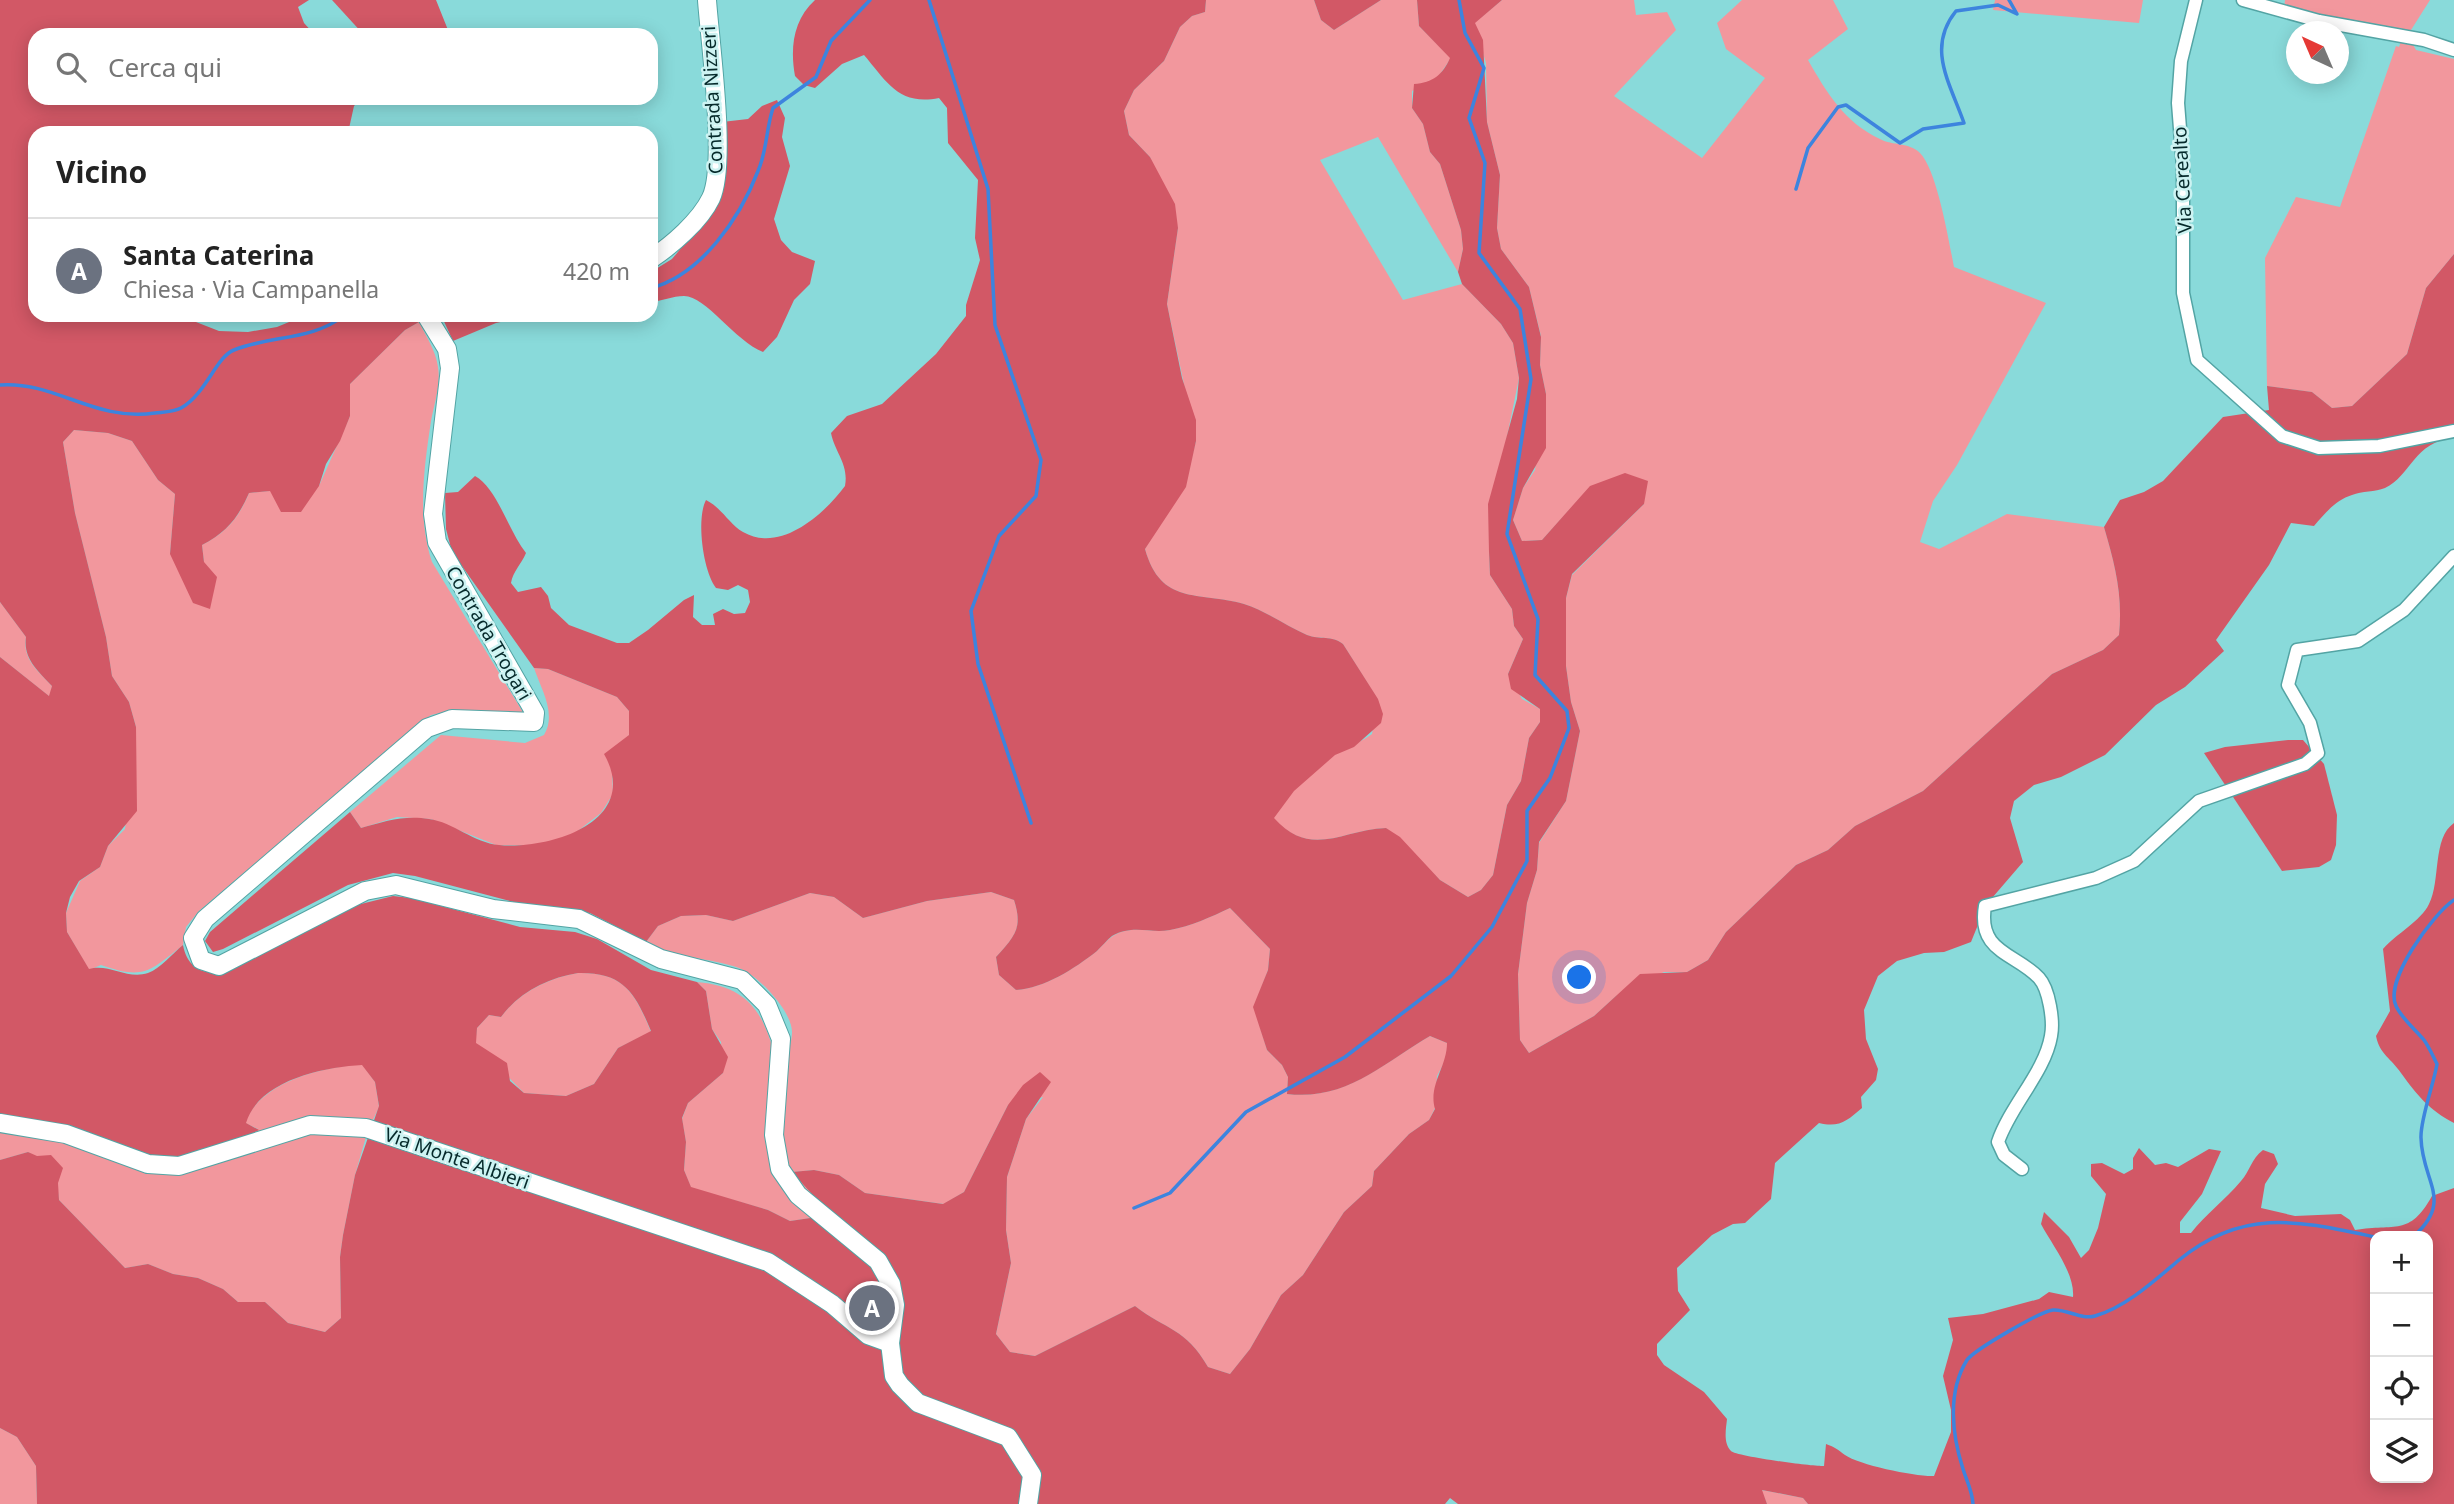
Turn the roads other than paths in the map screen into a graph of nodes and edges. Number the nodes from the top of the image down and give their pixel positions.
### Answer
1 (707, 0) edge
2 (2196, 0) edge
3 (2243, 0) edge
4 (2454, 50) edge
5 (658, 252) edge
6 (430, 322) edge
7 (2454, 431) edge
8 (2454, 556) edge
9 (0, 1123) edge
10 (2022, 1169) dead end
11 (890, 1343) junction
12 (1028, 1504) edge

1 - 5 street, Contrada Nizzeri
2 - 7 street, Via Cerealto
3 - 4 street
6 - 11 street, Contrada Trogari
8 - 10 street
9 - 11 street, Via Monte Albieri
11 - 12 street

